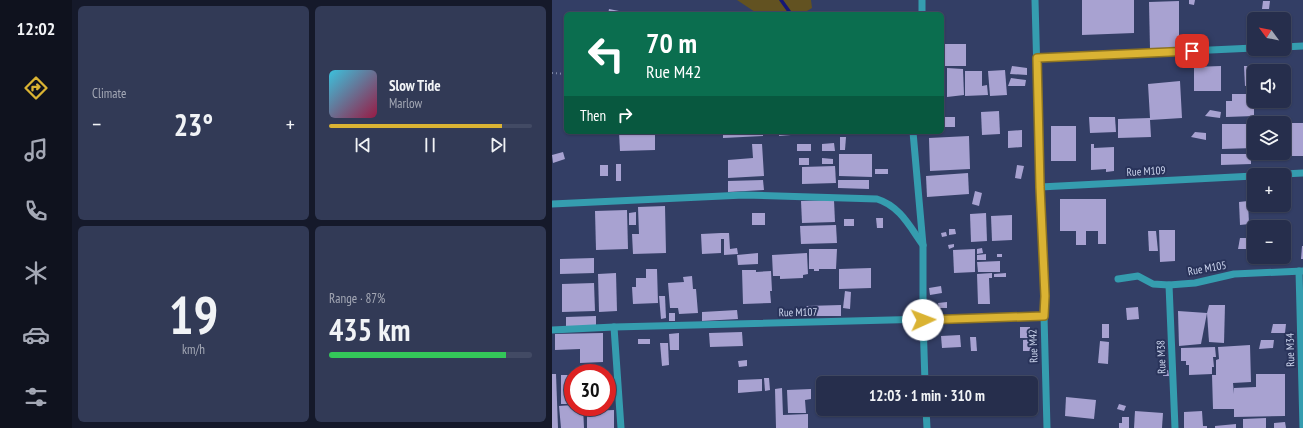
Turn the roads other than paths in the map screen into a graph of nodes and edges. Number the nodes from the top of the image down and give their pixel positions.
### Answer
1 (922, 0) edge
2 (1035, 0) edge
3 (922, 12) edge
4 (1303, 46) edge
5 (1291, 47) edge
6 (1247, 48) edge
7 (1037, 58) junction
8 (914, 134) edge
9 (1303, 173) edge
10 (1291, 174) edge
11 (1247, 176) edge
12 (1040, 187) junction
13 (552, 204) edge
14 (922, 245) junction
15 (1301, 271) edge
16 (1118, 279) dead end
17 (1170, 285) junction
18 (1044, 316) junction
19 (923, 320) junction
20 (614, 328) junction
21 (552, 330) edge
22 (925, 376) edge
23 (926, 416) edge
24 (621, 428) edge
25 (927, 428) edge
26 (1047, 428) edge
27 (1175, 428) edge
28 (1303, 428) edge

1 - 3 street
2 - 7 street, Rue M42
4 - 5 street
6 - 7 street
7 - 12 street, Rue M42
8 - 14 street
9 - 10 street
11 - 12 street, Rue M109
12 - 18 street, Rue M42
13 - 14 street
14 - 19 street
15 - 17 street, Rue M105
15 - 28 street, Rue M34
16 - 17 street, Rue M105
17 - 27 street, Rue M38
18 - 19 street, Rue M107
18 - 26 street, Rue M42
19 - 20 street, Rue M107
19 - 22 street
20 - 21 street, Rue M107
20 - 24 street
23 - 25 street

